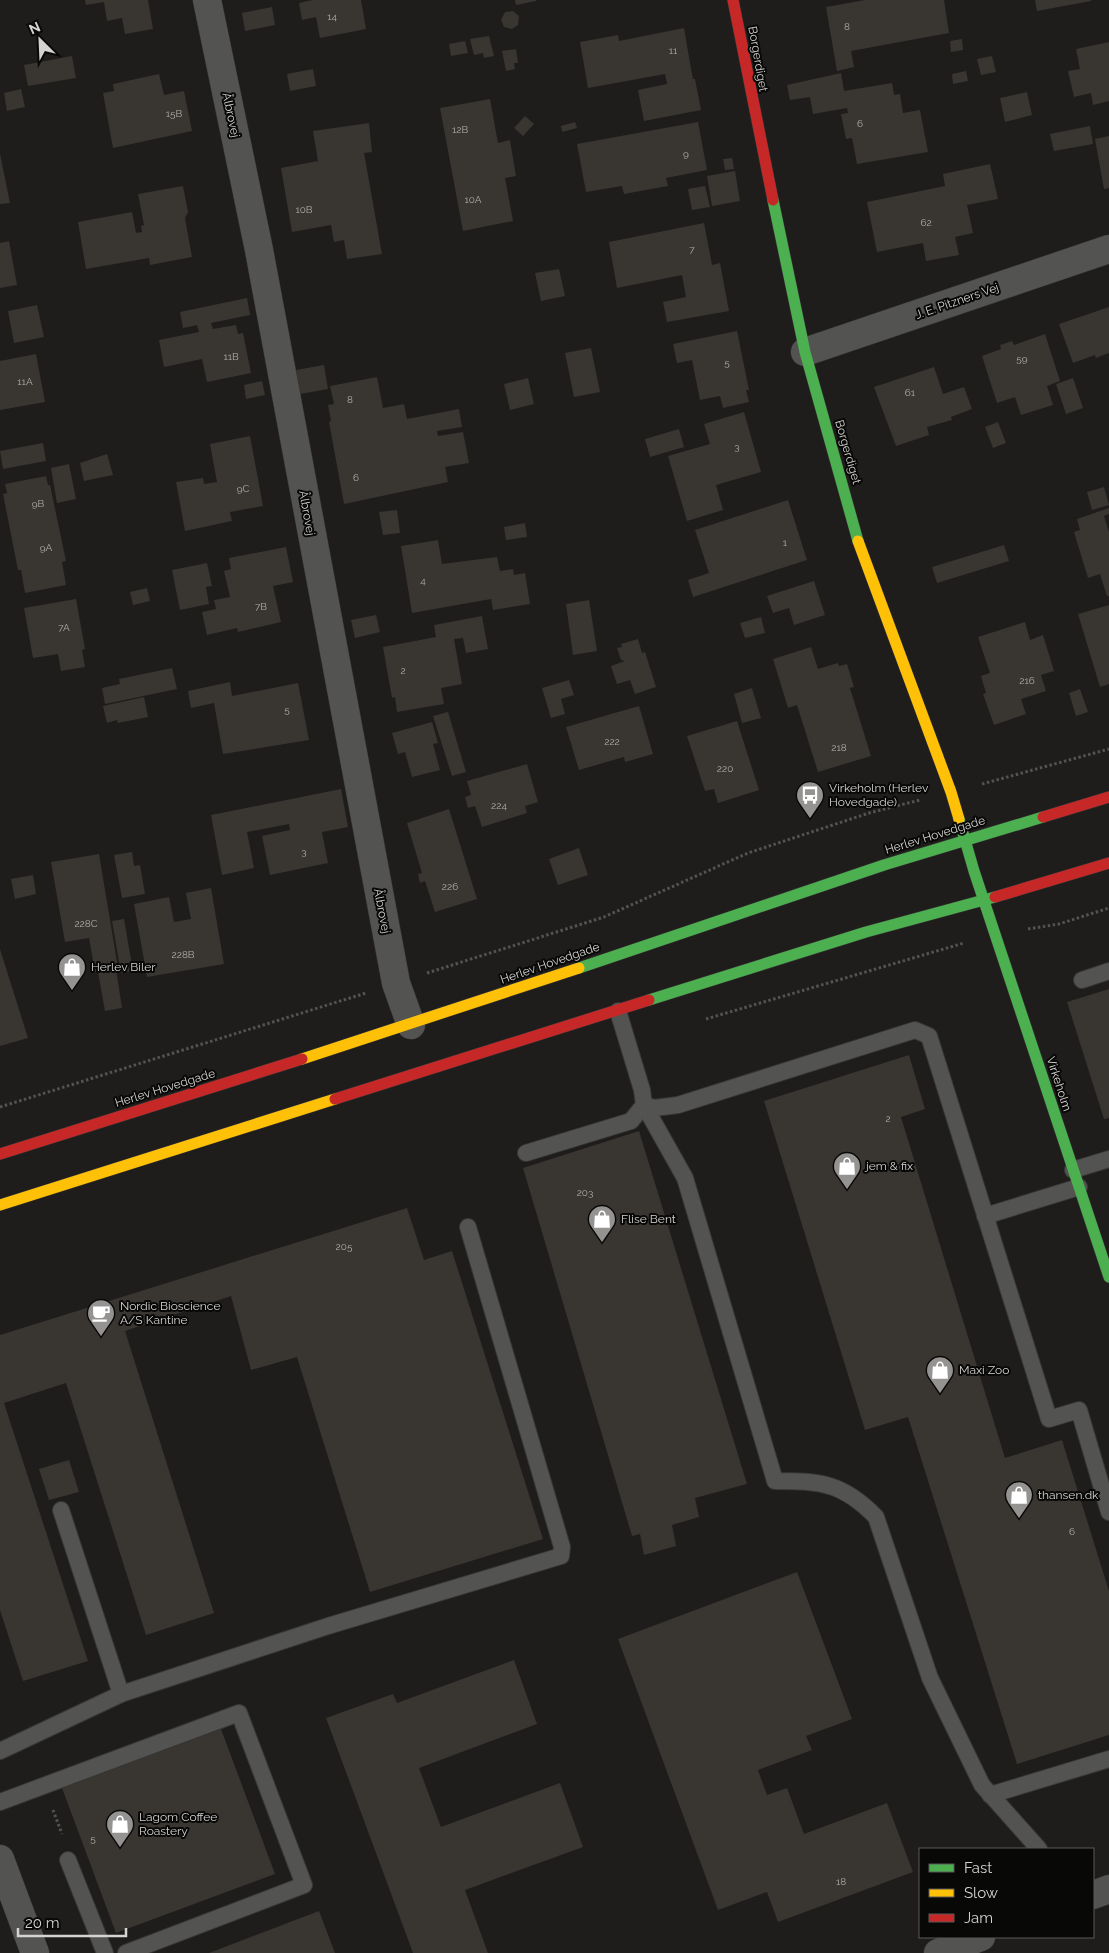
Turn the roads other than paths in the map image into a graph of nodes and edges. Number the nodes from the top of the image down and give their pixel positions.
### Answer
1 (207, 0) edge
2 (733, 0) edge
3 (1109, 249) edge
4 (805, 352) junction
5 (1109, 797) edge
6 (965, 840) junction
7 (1109, 863) edge
8 (984, 899) junction
9 (1109, 971) edge
10 (1082, 980) dead end
11 (618, 1010) junction
12 (411, 1025) junction
13 (644, 1105) junction
14 (526, 1153) dead end
15 (0, 1154) edge
16 (1109, 1159) edge
17 (1073, 1170) junction
18 (1079, 1187) junction
19 (0, 1205) edge
20 (985, 1216) junction
21 (468, 1227) dead end
22 (1106, 1256) edge
23 (1109, 1277) edge
24 (61, 1510) dead end
25 (1109, 1512) edge
26 (121, 1694) junction
27 (0, 1751) edge
28 (1109, 1759) edge
29 (990, 1795) junction
30 (0, 1802) edge
31 (1038, 1848) edge
32 (0, 1859) edge
33 (68, 1860) road end
34 (1109, 1889) edge
35 (1094, 1895) edge
36 (978, 1938) edge
37 (35, 1953) edge
38 (105, 1953) edge
39 (126, 1953) edge
40 (938, 1953) edge

1 - 12 street, Ålbrovej
2 - 4 main road, Borgerdiget
3 - 4 street, J. E. Pitzners Vej
4 - 6 main road, Borgerdiget
5 - 6 main road, Herlev Hovedgade
6 - 8 main road, Borgerdiget
6 - 12 main road, Herlev Hovedgade
7 - 8 main road
8 - 11 main road
8 - 17 main road, Virkeholm
9 - 10 lane
11 - 13 lane
11 - 19 main road
12 - 15 main road, Herlev Hovedgade
13 - 14 lane
13 - 20 lane
13 - 29 lane
16 - 17 lane
17 - 18 main road, Virkeholm
18 - 20 lane
18 - 22 main road, Virkeholm
20 - 25 lane
21 - 26 lane
22 - 23 main road, Virkeholm
24 - 26 lane
26 - 27 lane
28 - 29 lane
29 - 31 lane
30 - 39 lane
32 - 37 street
33 - 38 lane
34 - 35 street
36 - 40 street

